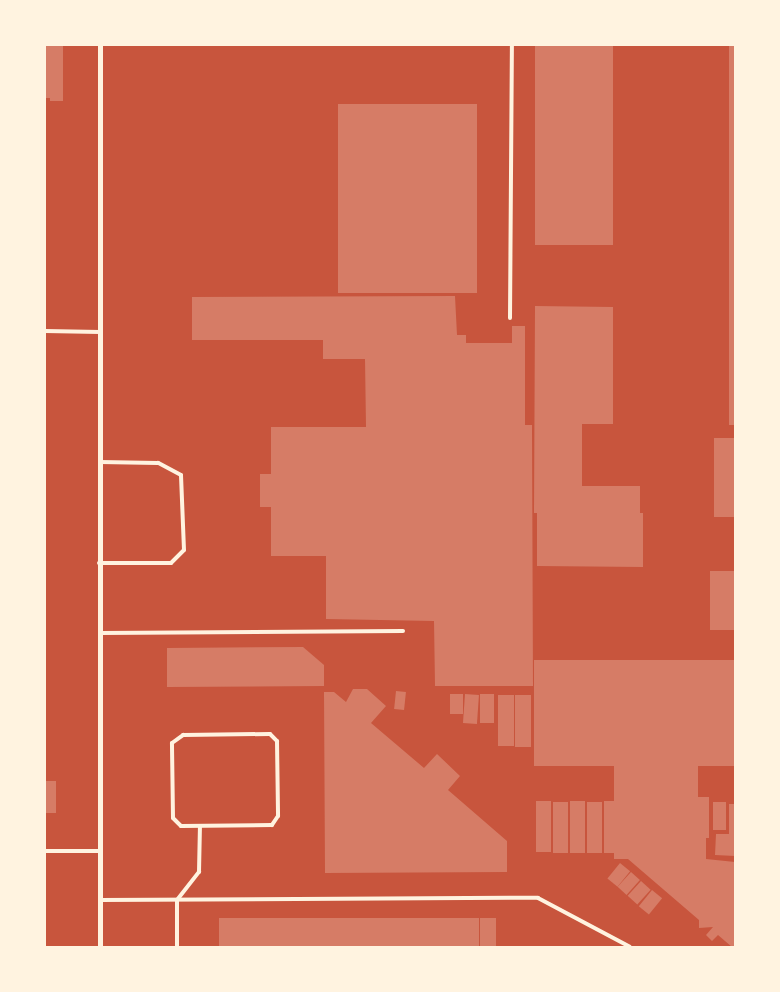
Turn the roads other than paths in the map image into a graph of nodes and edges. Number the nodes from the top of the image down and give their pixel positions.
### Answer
1 (100, 45) edge
2 (512, 45) edge
3 (510, 318) dead end
4 (45, 331) edge
5 (100, 332) junction
6 (100, 462) junction
7 (99, 562) junction
8 (402, 631) dead end
9 (100, 633) junction
10 (200, 826) junction
11 (45, 851) edge
12 (99, 851) junction
13 (100, 900) junction
14 (177, 900) junction
15 (100, 947) edge
16 (177, 947) edge
17 (630, 947) edge

1 - 5 street
2 - 3 lane
4 - 5 lane
5 - 6 street
6 - 7 street
6 - 7 lane
7 - 9 street
8 - 9 lane
9 - 12 street
10 - 10 lane
10 - 14 lane
11 - 12 lane
12 - 13 street
13 - 14 lane
13 - 15 street
14 - 16 lane
14 - 17 lane

